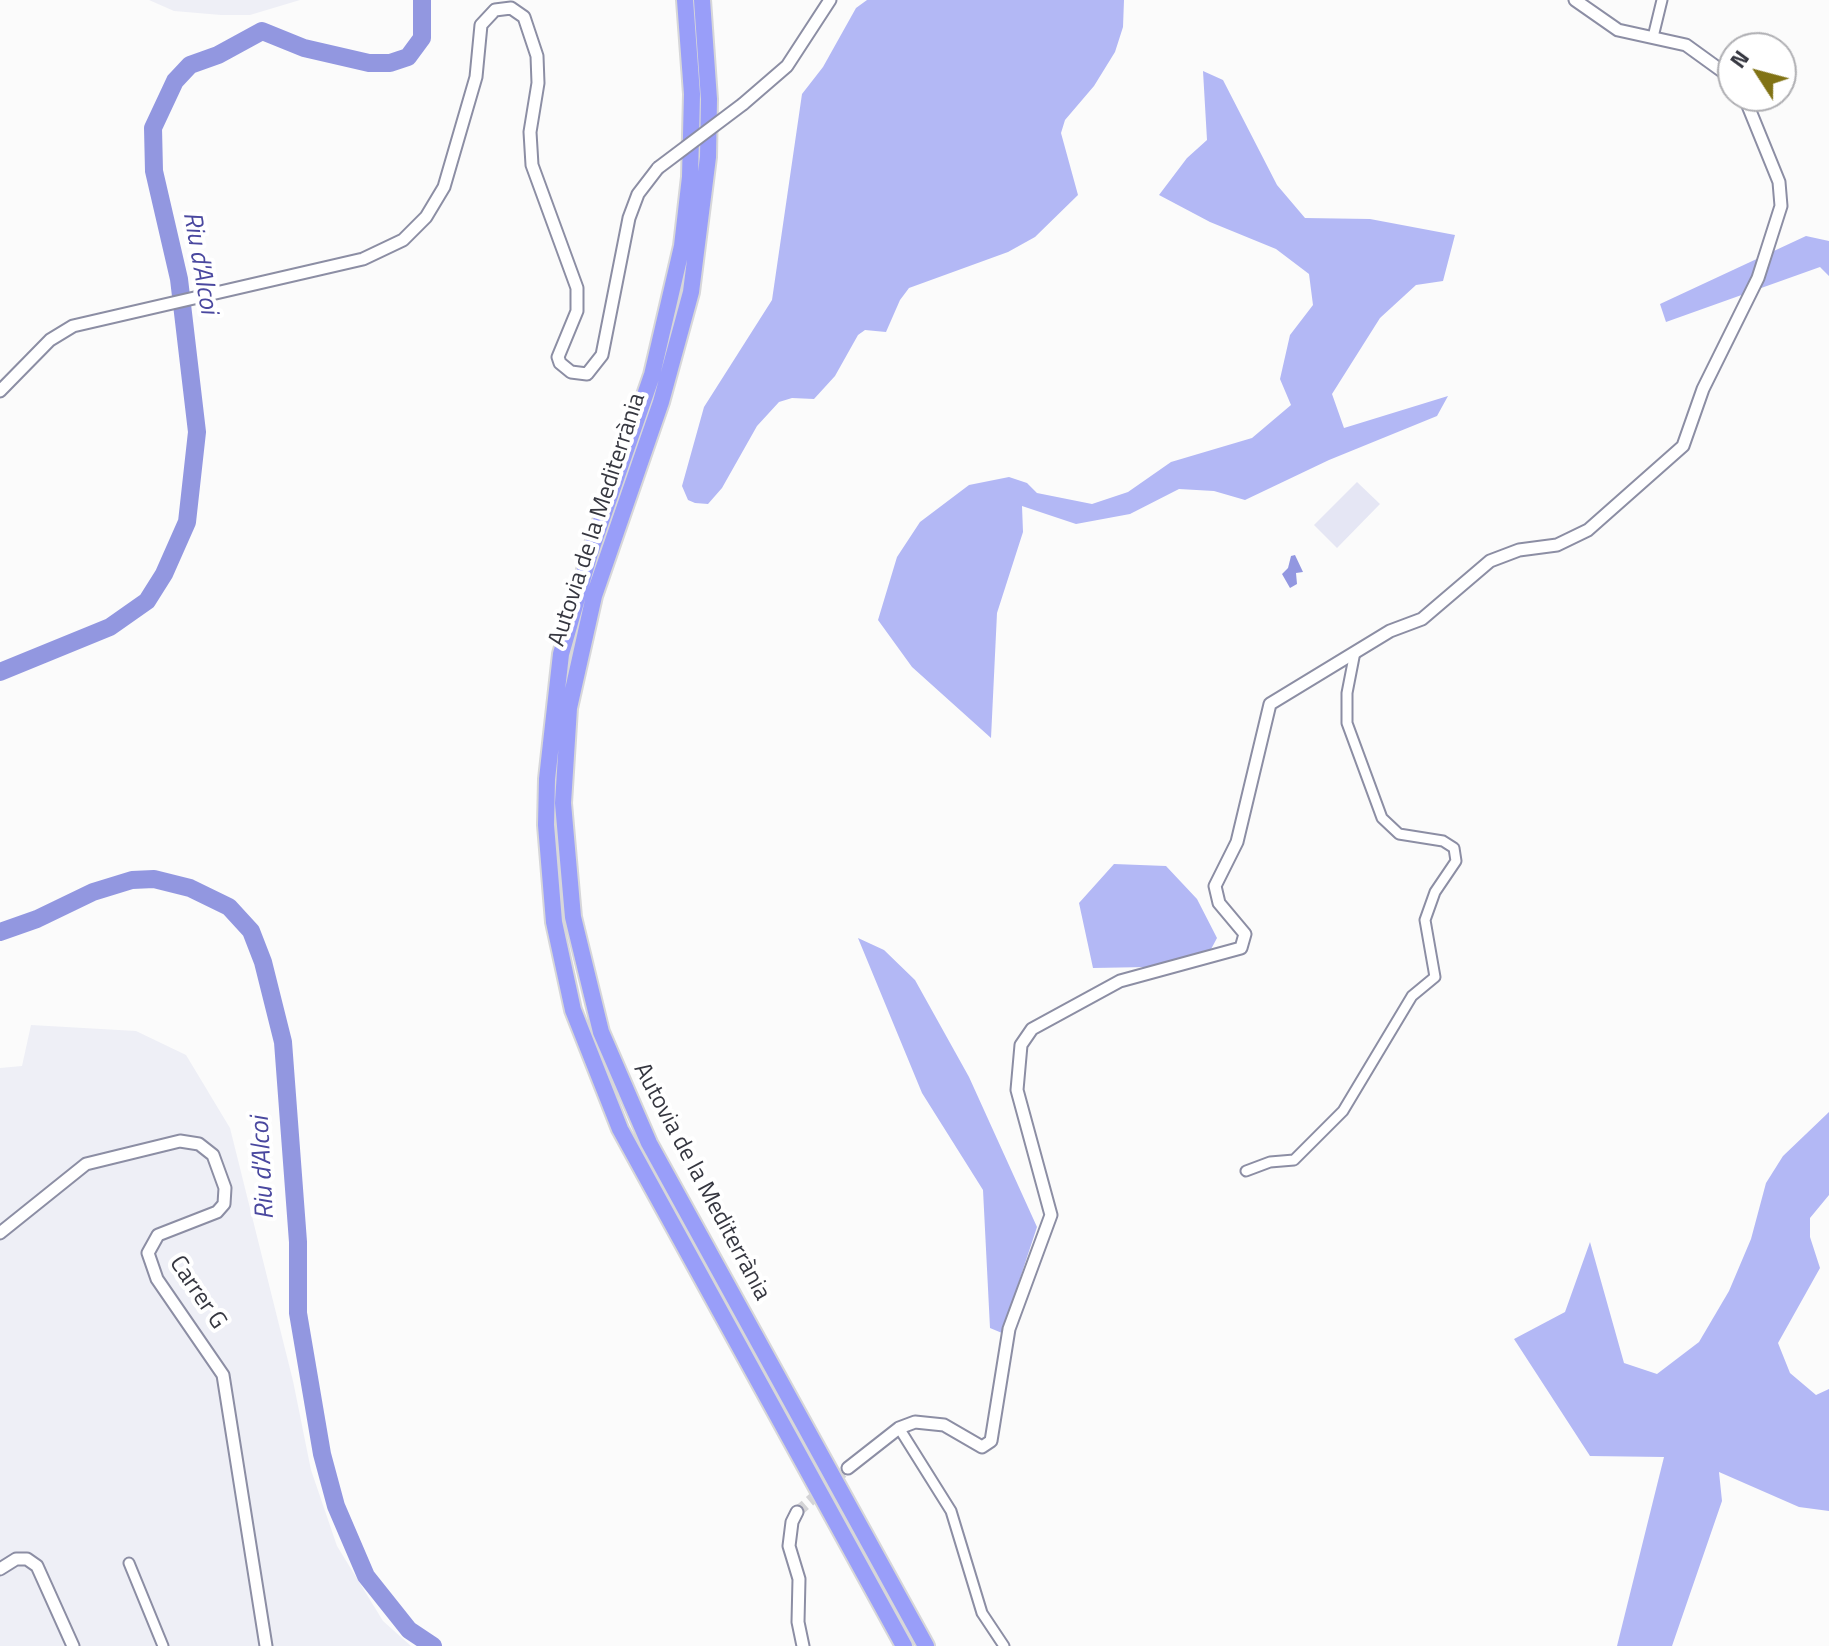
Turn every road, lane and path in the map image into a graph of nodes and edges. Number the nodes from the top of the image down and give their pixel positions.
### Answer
1 (685, 0) edge
2 (702, 0) edge
3 (830, 0) edge
4 (1575, 0) edge
5 (1662, 0) edge
6 (1653, 37) junction
7 (1717, 67) edge
8 (1751, 112) edge
9 (0, 391) edge
10 (1355, 652) junction
11 (1246, 1171) dead end
12 (0, 1233) edge
13 (899, 1428) junction
14 (848, 1468) tunnel mouth
15 (797, 1512) tunnel mouth
16 (129, 1563) dead end
17 (0, 1569) edge
18 (73, 1646) edge
19 (163, 1646) edge
20 (266, 1646) edge
21 (803, 1646) edge
22 (904, 1646) edge
23 (926, 1646) edge
24 (1004, 1646) edge

1 - 22 highway, Autovia de la Mediterrània
2 - 23 highway, Autovia de la Mediterrània
3 - 9 street, bridge
4 - 6 street
5 - 6 street
6 - 7 street
8 - 10 street
10 - 11 street
10 - 13 street
12 - 20 street, Carrer G
13 - 14 street
13 - 24 street
15 - 21 street
16 - 19 street
17 - 18 street

